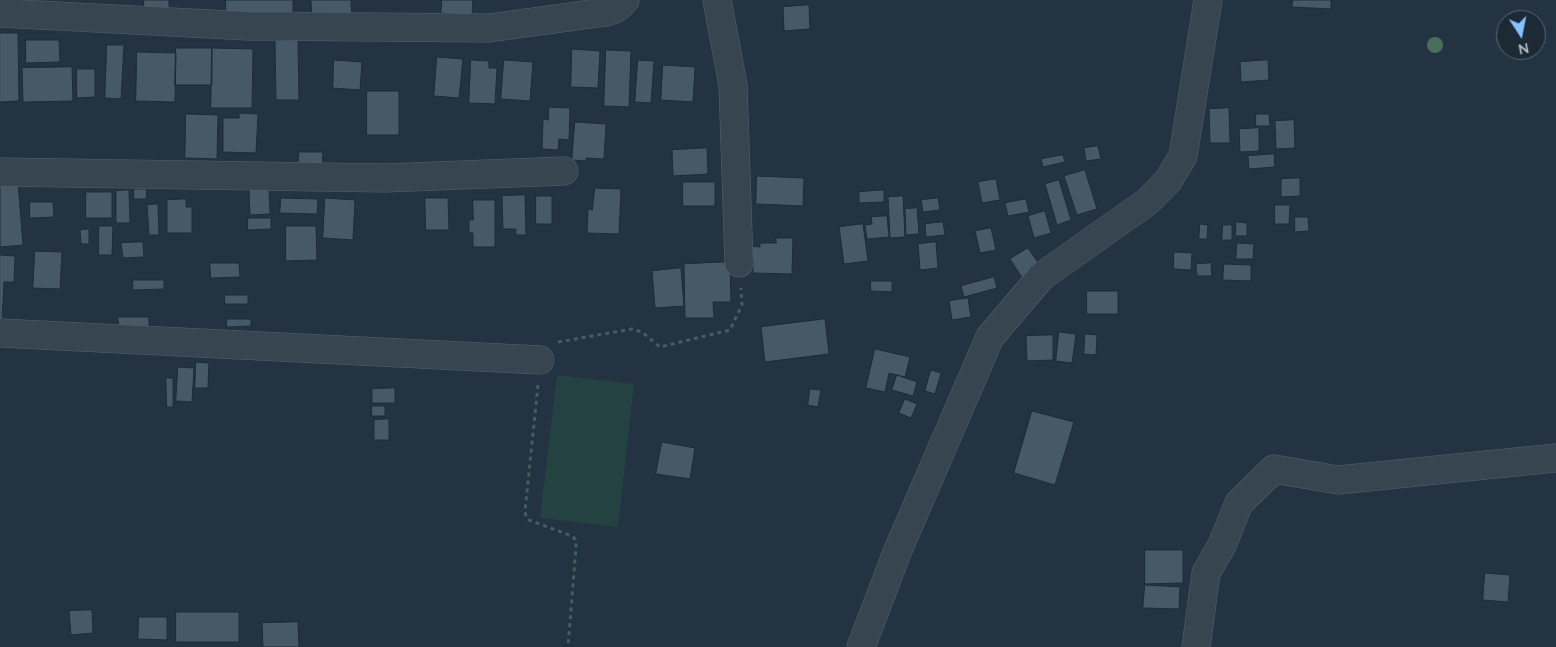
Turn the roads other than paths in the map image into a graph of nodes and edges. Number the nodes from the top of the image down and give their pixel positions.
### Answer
1 (625, 0) edge
2 (717, 0) edge
3 (1208, 0) edge
4 (0, 13) edge
5 (564, 171) dead end
6 (0, 172) edge
7 (739, 262) road end
8 (0, 333) edge
9 (540, 360) road end
10 (1556, 458) edge
11 (861, 647) edge
12 (1196, 647) edge

1 - 4 street
2 - 7 street
3 - 11 street
5 - 6 street
8 - 9 street
10 - 12 street

